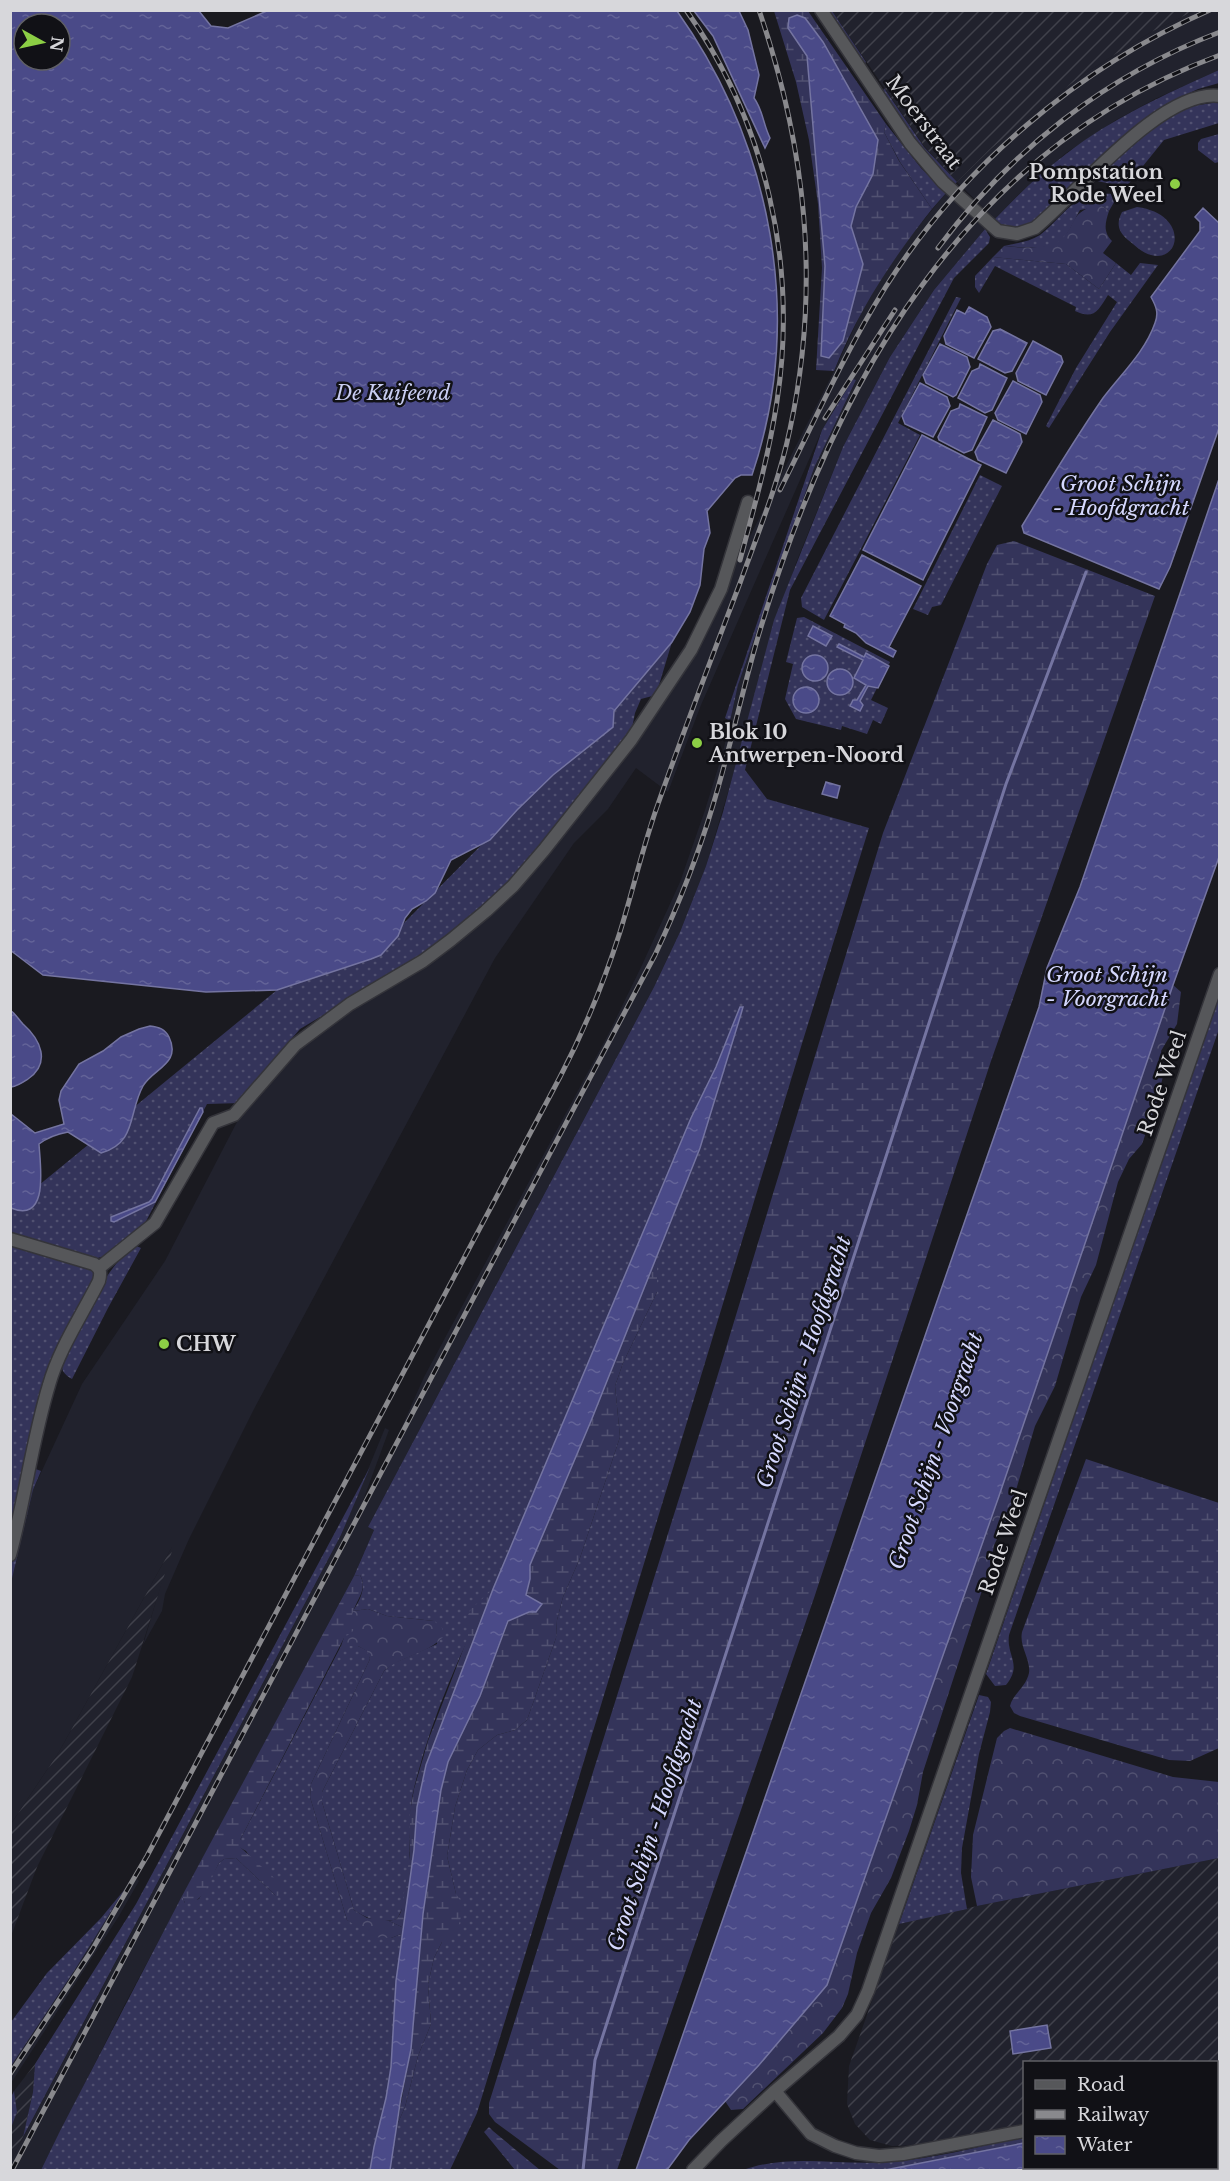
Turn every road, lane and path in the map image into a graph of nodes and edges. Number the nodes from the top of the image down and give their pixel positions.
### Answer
1 (821, 10) edge
2 (1220, 96) edge
3 (748, 502) dead end
4 (1220, 975) edge
5 (10, 1239) edge
6 (99, 1268) junction
7 (10, 1555) edge
8 (775, 2091) junction
9 (1023, 2131) edge
10 (693, 2170) edge

1 - 2 street, Moerstraat
3 - 6 street
4 - 8 street, Rode Weel
5 - 6 street
6 - 7 street
8 - 9 street
8 - 10 street, Rode Weel

